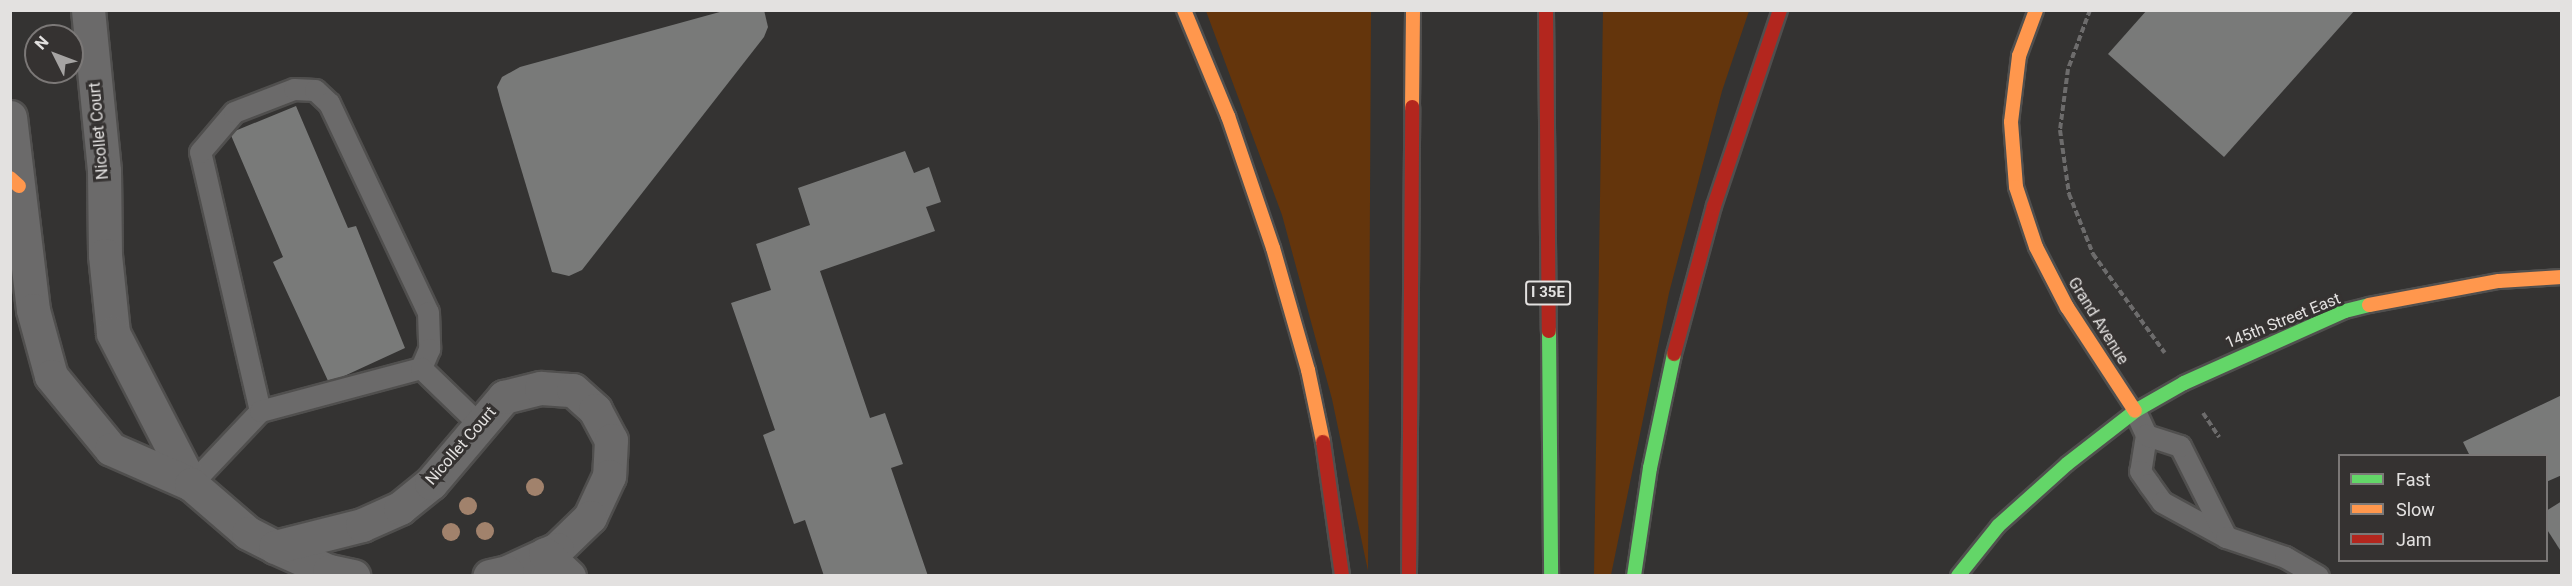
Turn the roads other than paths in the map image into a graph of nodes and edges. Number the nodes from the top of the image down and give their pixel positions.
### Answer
1 (88, 10) edge
2 (1184, 10) edge
3 (1413, 10) edge
4 (1546, 10) edge
5 (1780, 10) edge
6 (2036, 10) edge
7 (10, 117) edge
8 (15, 182) edge
9 (2562, 277) edge
10 (421, 368) junction
11 (260, 411) junction
12 (2135, 411) junction
13 (480, 424) junction
14 (2146, 435) junction
15 (191, 484) junction
16 (2226, 537) junction
17 (275, 548) junction
18 (545, 554) junction
19 (353, 576) edge
20 (489, 576) edge
21 (569, 576) edge
22 (1342, 576) edge
23 (1409, 576) edge
24 (1551, 576) edge
25 (1635, 576) edge
26 (1958, 576) edge
27 (2318, 576) edge

1 - 15 street, Nicollet Court
2 - 22 main road
3 - 23 main road
4 - 24 main road, I 35E
5 - 25 main road
6 - 12 main road, Grand Avenue
7 - 8 street, Nicollet Court
8 - 15 street, Nicollet Court
9 - 12 main road, 145th Street East
10 - 11 lane
10 - 11 lane
10 - 13 lane
11 - 15 lane
12 - 14 lane
12 - 26 main road
13 - 17 street, Nicollet Court
13 - 18 street, Nicollet Court
14 - 16 lane
14 - 16 lane
15 - 17 street, Nicollet Court
16 - 27 lane
17 - 19 street, Nicollet Court
18 - 20 street, Nicollet Court
18 - 21 street

